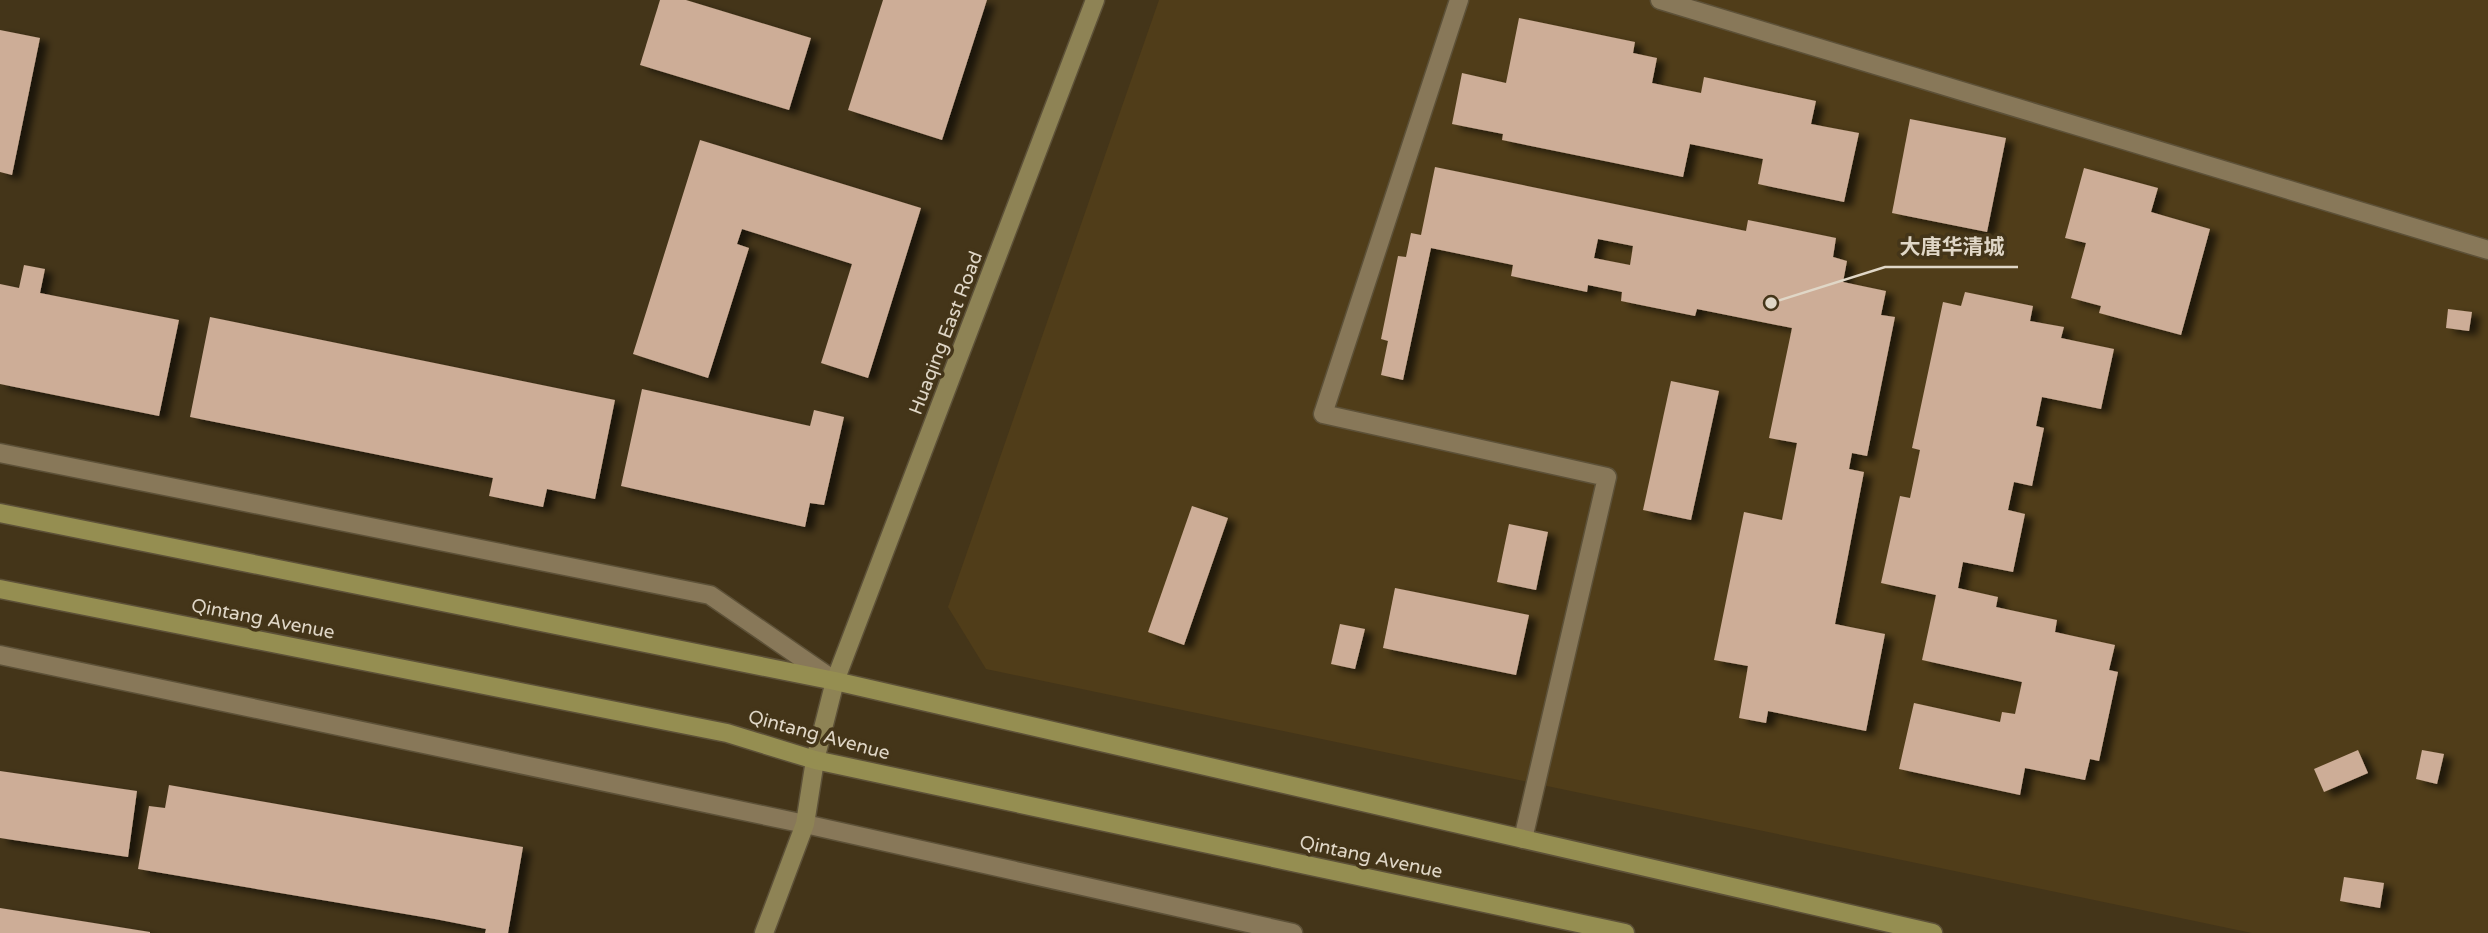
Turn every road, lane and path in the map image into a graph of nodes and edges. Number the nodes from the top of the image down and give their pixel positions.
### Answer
1 (1095, 0) edge
2 (1459, 0) edge
3 (1660, 0) edge
4 (2488, 250) edge
5 (0, 453) edge
6 (0, 513) edge
7 (0, 589) edge
8 (0, 655) edge
9 (835, 681) junction
10 (815, 760) junction
11 (806, 824) junction
12 (1523, 839) junction
13 (764, 933) edge
14 (1293, 933) edge
15 (1625, 933) edge
16 (1933, 933) edge

1 - 9 street, Huaqing East Road
2 - 12 street
3 - 4 street
5 - 9 street
6 - 9 main road
7 - 10 main road, Qintang Avenue
8 - 11 street
9 - 10 street, Huaqing East Road
9 - 12 main road
10 - 11 street, Huaqing East Road
10 - 15 main road, Qintang Avenue
11 - 13 street, Huaqing East Road
11 - 14 street
12 - 16 main road

